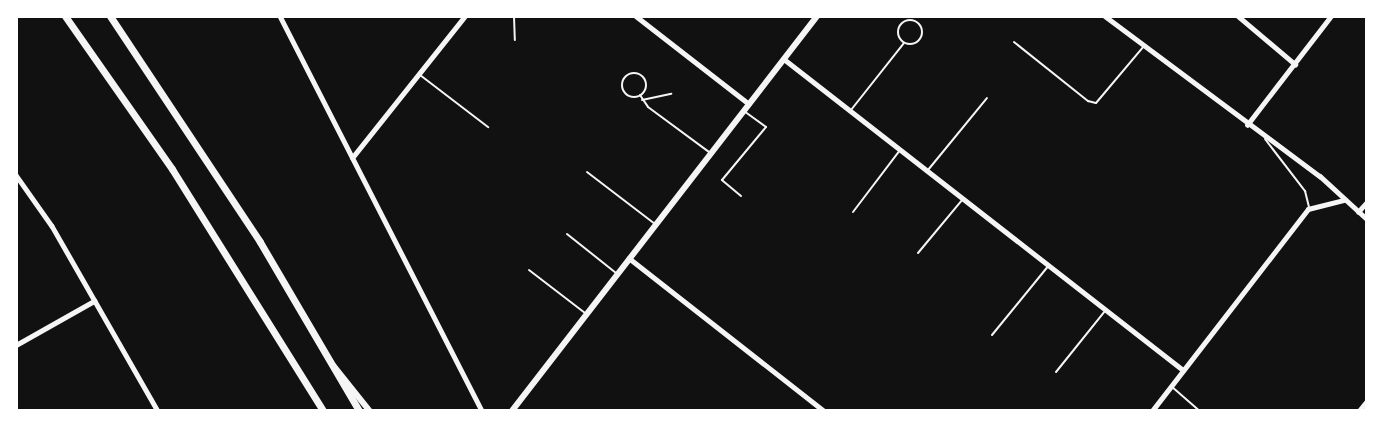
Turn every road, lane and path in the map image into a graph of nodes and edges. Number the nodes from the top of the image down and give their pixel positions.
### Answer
1 (65, 16) edge
2 (110, 16) edge
3 (280, 16) edge
4 (466, 16) edge
5 (514, 16) edge
6 (636, 16) edge
7 (817, 16) edge
8 (1105, 16) edge
9 (1238, 16) edge
10 (1331, 16) edge
11 (514, 40) dead end
12 (1014, 42) dead end
13 (904, 43) junction
14 (1144, 46) junction
15 (784, 58) junction
16 (1295, 64) junction
17 (420, 75) junction
18 (670, 94) dead end
19 (640, 95) junction
20 (987, 98) dead end
21 (642, 100) junction
22 (749, 104) junction
23 (743, 111) junction
24 (851, 111) junction
25 (1247, 125) junction
26 (488, 127) dead end
27 (1265, 139) junction
28 (900, 150) junction
29 (710, 153) junction
30 (352, 158) junction
31 (928, 171) junction
32 (587, 172) dead end
33 (16, 175) edge
34 (741, 196) dead end
35 (964, 199) junction
36 (1345, 200) junction
37 (1367, 202) edge
38 (1308, 209) junction
39 (853, 212) dead end
40 (1358, 212) junction
41 (1367, 219) edge
42 (655, 224) junction
43 (567, 234) dead end
44 (918, 253) dead end
45 (628, 258) junction
46 (1049, 265) junction
47 (529, 270) dead end
48 (617, 273) junction
49 (94, 301) junction
50 (1106, 310) junction
51 (586, 314) junction
52 (992, 335) dead end
53 (16, 345) edge
54 (332, 363) junction
55 (1183, 370) junction
56 (1056, 372) dead end
57 (1171, 386) junction
58 (1367, 401) edge
59 (158, 411) edge
60 (321, 411) edge
61 (359, 411) edge
62 (370, 411) edge
63 (482, 411) edge
64 (512, 411) edge
65 (824, 411) edge
66 (1152, 411) edge
67 (1200, 411) edge
68 (1359, 411) edge

1 - 60 main road
2 - 54 main road
3 - 30 street
4 - 17 street
5 - 11 lane
6 - 22 street
7 - 15 street
8 - 14 street
9 - 16 street
10 - 16 street
12 - 14 lane
13 - 13 lane
13 - 24 lane
14 - 25 street
15 - 22 street
15 - 24 street
16 - 25 street
17 - 26 lane
17 - 30 street
18 - 21 lane
19 - 19 lane
19 - 21 lane
20 - 31 lane
21 - 29 lane
22 - 23 street
23 - 29 street
23 - 34 lane
24 - 28 street
25 - 27 street
27 - 36 street
27 - 38 lane
28 - 31 street
28 - 39 lane
29 - 42 street
30 - 63 street
31 - 35 street
32 - 42 lane
33 - 49 street
35 - 44 lane
35 - 46 street
36 - 38 street
36 - 40 street
37 - 40 street
38 - 55 street
40 - 41 street
42 - 45 street
43 - 48 lane
45 - 48 street
45 - 65 street
46 - 50 street
46 - 52 lane
47 - 51 lane
48 - 51 street
49 - 53 street
49 - 59 street
50 - 55 street
50 - 56 lane
51 - 64 street
54 - 61 main road
54 - 62 street
55 - 57 street
57 - 66 street
57 - 67 lane
58 - 68 street

